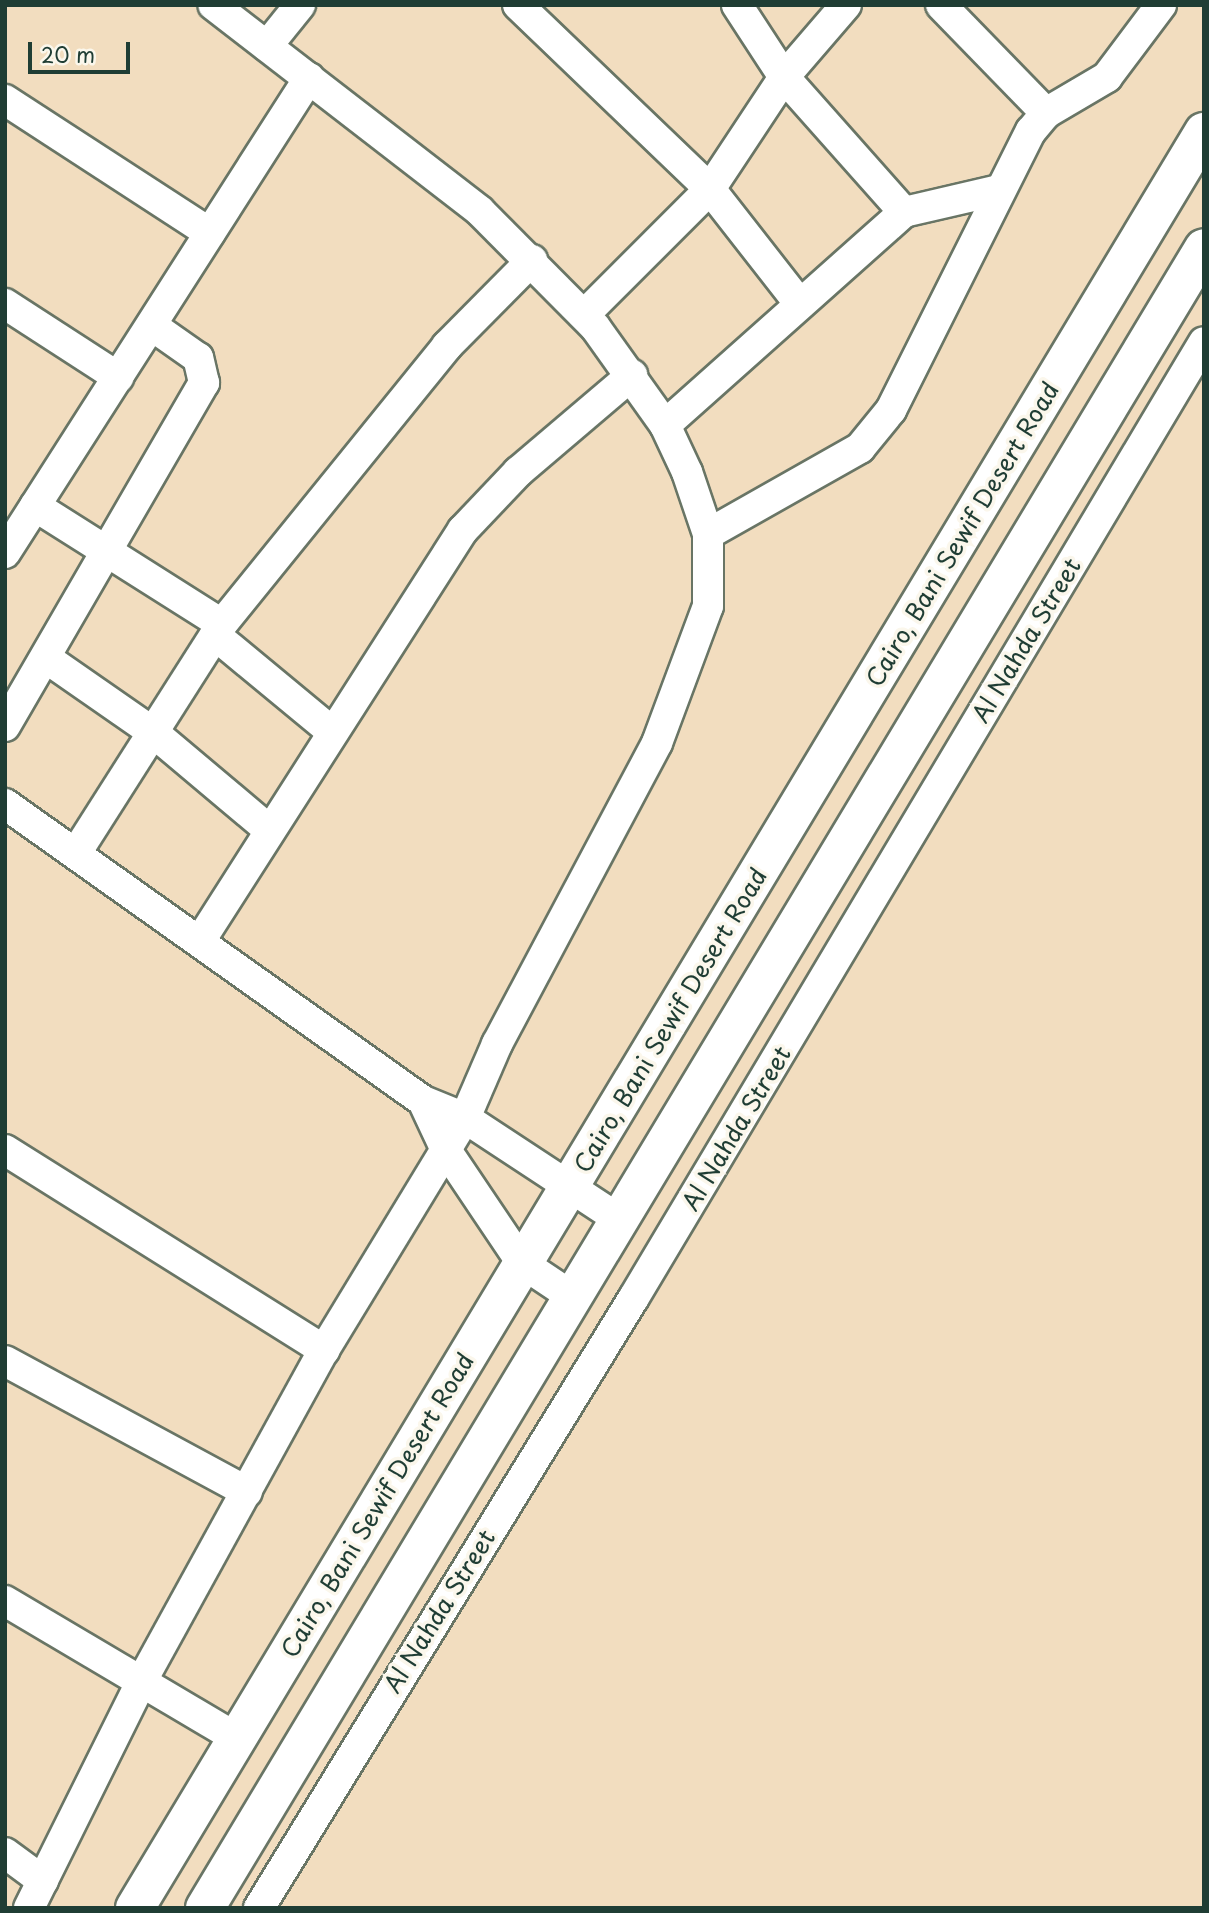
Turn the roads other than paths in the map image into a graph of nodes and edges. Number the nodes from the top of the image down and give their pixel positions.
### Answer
1 (213, 5) edge
2 (300, 5) edge
3 (518, 5) edge
4 (737, 5) edge
5 (846, 5) edge
6 (941, 5) edge
7 (1161, 5) edge
8 (267, 46) junction
9 (784, 77) junction
10 (309, 78) junction
11 (5, 100) edge
12 (1046, 113) junction
13 (1204, 132) edge
14 (710, 189) junction
15 (999, 190) junction
16 (904, 212) junction
17 (210, 233) junction
18 (1204, 248) edge
19 (532, 260) junction
20 (799, 303) junction
21 (5, 304) edge
22 (584, 315) junction
23 (151, 325) junction
24 (1204, 342) edge
25 (632, 375) junction
26 (118, 377) junction
27 (665, 425) junction
28 (35, 506) junction
29 (708, 534) junction
30 (8, 543) edge
31 (110, 553) junction
32 (219, 630) junction
33 (46, 658) junction
34 (5, 726) edge
35 (331, 731) junction
36 (154, 733) junction
37 (5, 804) edge
38 (269, 830) junction
39 (76, 853) junction
40 (200, 941) junction
41 (423, 1101) junction
42 (465, 1118) junction
43 (5, 1150) edge
44 (446, 1150) junction
45 (567, 1191) junction
46 (617, 1218) junction
47 (522, 1263) junction
48 (570, 1295) junction
49 (324, 1350) junction
50 (5, 1360) edge
51 (247, 1492) junction
52 (5, 1601) edge
53 (139, 1686) junction
54 (237, 1738) junction
55 (5, 1853) edge
56 (43, 1881) junction
57 (29, 1908) edge
58 (135, 1908) edge
59 (205, 1908) edge
60 (259, 1908) edge

1 - 8 street
2 - 8 street
3 - 14 street
4 - 9 street
5 - 9 street
6 - 12 street
7 - 12 street
8 - 10 street
9 - 14 street
9 - 16 street
10 - 17 street
10 - 19 street
11 - 17 street
12 - 15 street
13 - 45 main road, Cairo, Bani Sewif Desert Road
14 - 20 street
14 - 22 street
15 - 16 street
15 - 29 street
16 - 20 street
17 - 23 street
18 - 46 main road
19 - 22 street
19 - 32 street
20 - 27 street
21 - 26 street
22 - 25 street
23 - 26 street
23 - 31 street
24 - 60 street, Al Nahda Street
25 - 27 street
25 - 35 street
26 - 28 street
27 - 29 street
28 - 30 street
28 - 31 street
29 - 42 street
31 - 32 street
31 - 33 street
32 - 35 street
32 - 36 street
33 - 34 street
33 - 36 street
35 - 38 street
36 - 38 street
36 - 39 street
37 - 39 street
38 - 40 street
39 - 40 street
40 - 41 street
41 - 42 street
41 - 44 street
42 - 44 street
42 - 45 street
43 - 49 street
44 - 47 street
44 - 49 street
45 - 46 street
45 - 47 main road, Cairo, Bani Sewif Desert Road
46 - 48 main road
47 - 48 street
47 - 54 main road, Cairo, Bani Sewif Desert Road
48 - 59 main road
49 - 51 street
50 - 51 street
51 - 53 street
52 - 53 street
53 - 54 street
53 - 56 street
54 - 58 main road, Cairo, Bani Sewif Desert Road
55 - 56 street
56 - 57 street

